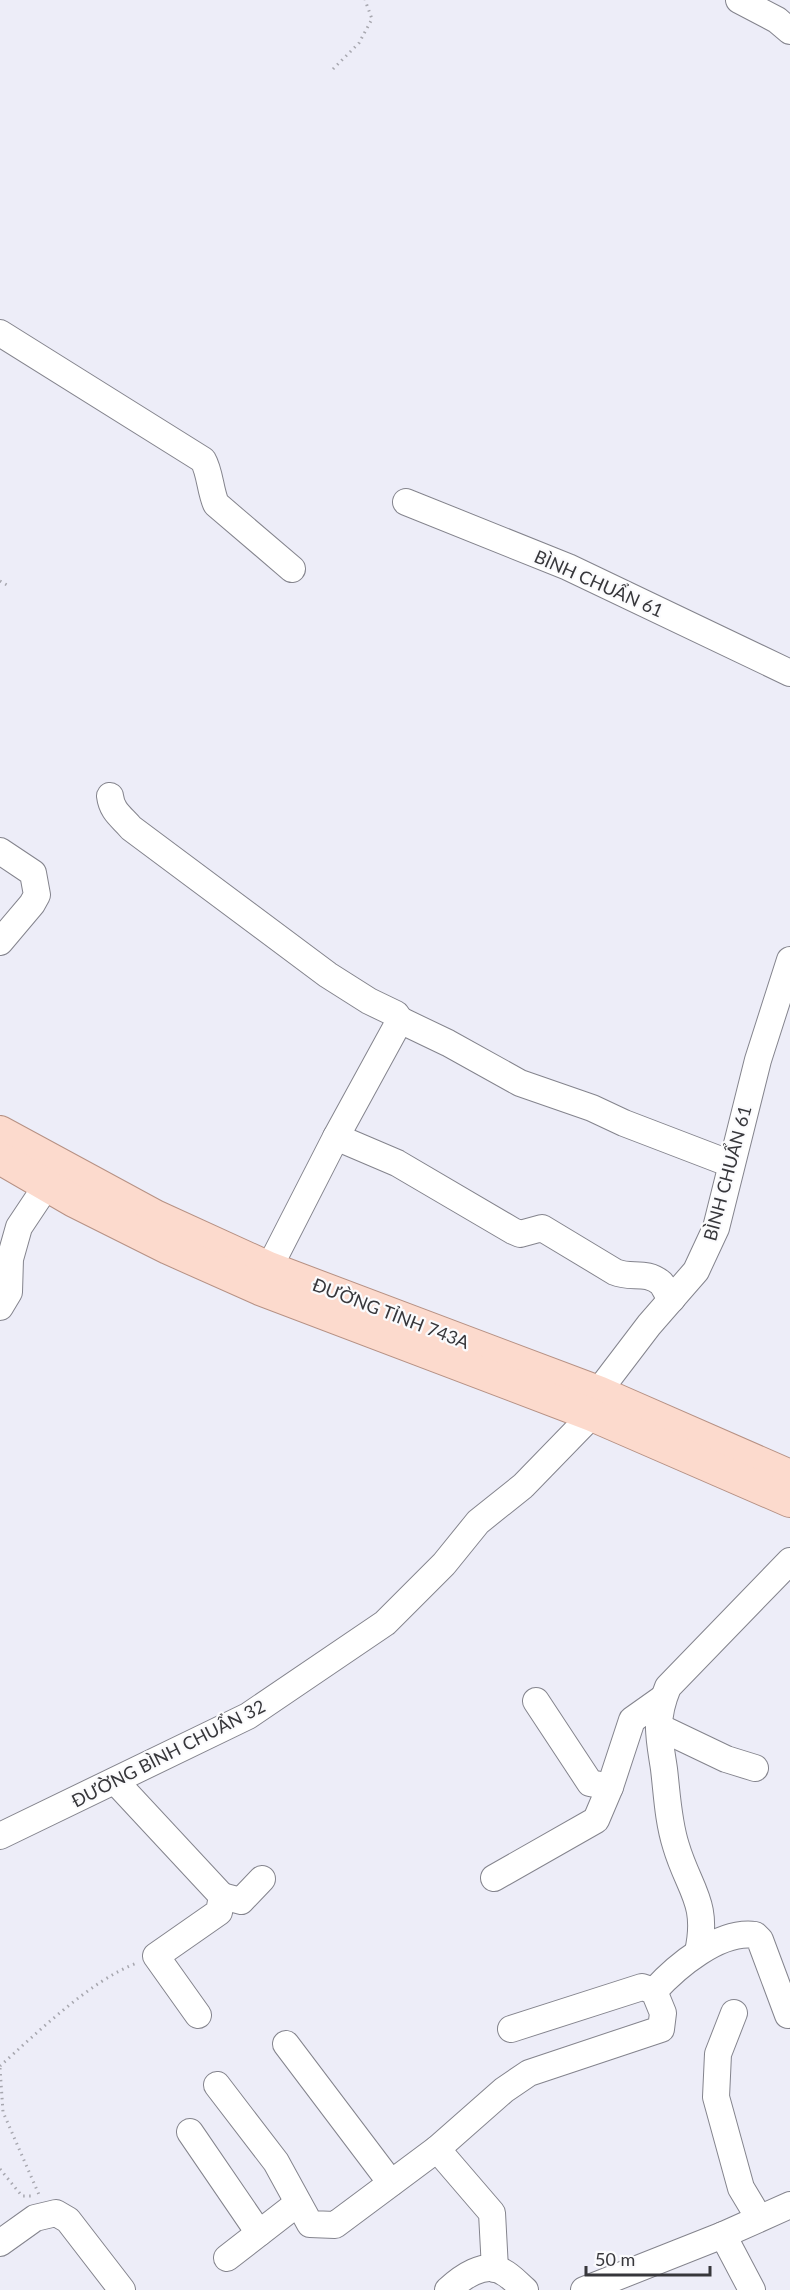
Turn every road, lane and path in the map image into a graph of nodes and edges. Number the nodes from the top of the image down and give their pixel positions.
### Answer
1 (365, 0) edge
2 (739, 0) edge
3 (790, 31) edge
4 (333, 69) dead end
5 (0, 333) edge
6 (406, 501) dead end
7 (292, 569) dead end
8 (0, 581) edge
9 (7, 585) dead end
10 (790, 672) edge
11 (110, 796) dead end
12 (0, 851) edge
13 (0, 942) edge
14 (790, 960) edge
15 (780, 1013) edge
16 (400, 1020) junction
17 (0, 1132) edge
18 (336, 1137) junction
19 (0, 1158) edge
20 (732, 1164) junction
21 (47, 1185) junction
22 (5, 1268) edge
23 (269, 1268) junction
24 (672, 1299) junction
25 (0, 1307) edge
26 (595, 1403) junction
27 (790, 1476) edge
28 (790, 1501) edge
29 (790, 1561) edge
30 (663, 1698) junction
31 (536, 1701) dead end
32 (659, 1727) junction
33 (756, 1768) dead end
34 (115, 1781) junction
35 (610, 1787) junction
36 (0, 1836) edge
37 (494, 1878) dead end
38 (261, 1879) dead end
39 (222, 1896) junction
40 (698, 1952) junction
41 (156, 1956) junction
42 (654, 1991) junction
43 (734, 2013) dead end
44 (198, 2015) dead end
45 (788, 2015) dead end
46 (511, 2029) dead end
47 (286, 2044) dead end
48 (0, 2067) edge
49 (217, 2085) dead end
50 (190, 2132) dead end
51 (437, 2149) junction
52 (0, 2169) edge
53 (391, 2183) junction
54 (298, 2203) junction
55 (790, 2205) edge
56 (759, 2218) junction
57 (259, 2233) junction
58 (723, 2235) junction
59 (0, 2242) edge
60 (227, 2258) dead end
61 (495, 2270) junction
62 (122, 2290) edge
63 (448, 2290) edge
64 (525, 2290) edge
65 (584, 2290) edge
66 (752, 2290) edge

1 - 4 path
2 - 3 street
5 - 7 street
6 - 10 street, BÌNH CHUẨN 61
8 - 9 path
11 - 16 street
12 - 13 street
14 - 15 street, BÌNH CHUẨN 61
15 - 20 street, BÌNH CHUẨN 61
16 - 18 street
16 - 20 street
17 - 23 main road, ĐƯỜNG TỈNH 743A
18 - 23 street
18 - 24 street
19 - 21 main road, ĐƯỜNG TỈNH 743A
20 - 24 street, BÌNH CHUẨN 61
21 - 22 street
21 - 26 main road, ĐƯỜNG TỈNH 743A
22 - 25 street
23 - 26 main road, ĐƯỜNG TỈNH 743A
24 - 26 street, BÌNH CHUẨN 61
26 - 27 main road, ĐƯỜNG TỈNH 743A
26 - 28 main road, ĐƯỜNG TỈNH 743A
26 - 34 street, ĐƯỜNG BÌNH CHUẨN 32
29 - 30 street
30 - 32 street
30 - 35 street
31 - 35 street
32 - 33 street
32 - 40 street
34 - 36 street, ĐƯỜNG BÌNH CHUẨN 32
34 - 39 street
35 - 37 street
38 - 39 street
39 - 41 street
40 - 42 street
40 - 45 street
41 - 44 street
41 - 48 path
42 - 46 street
42 - 51 street
43 - 56 street
47 - 53 street
48 - 52 path
49 - 54 street
50 - 57 street
51 - 53 street
51 - 61 street
53 - 54 street
54 - 57 street
55 - 56 street
56 - 58 street
57 - 60 street
58 - 65 street
58 - 66 street
59 - 62 street
61 - 63 street
61 - 64 street

